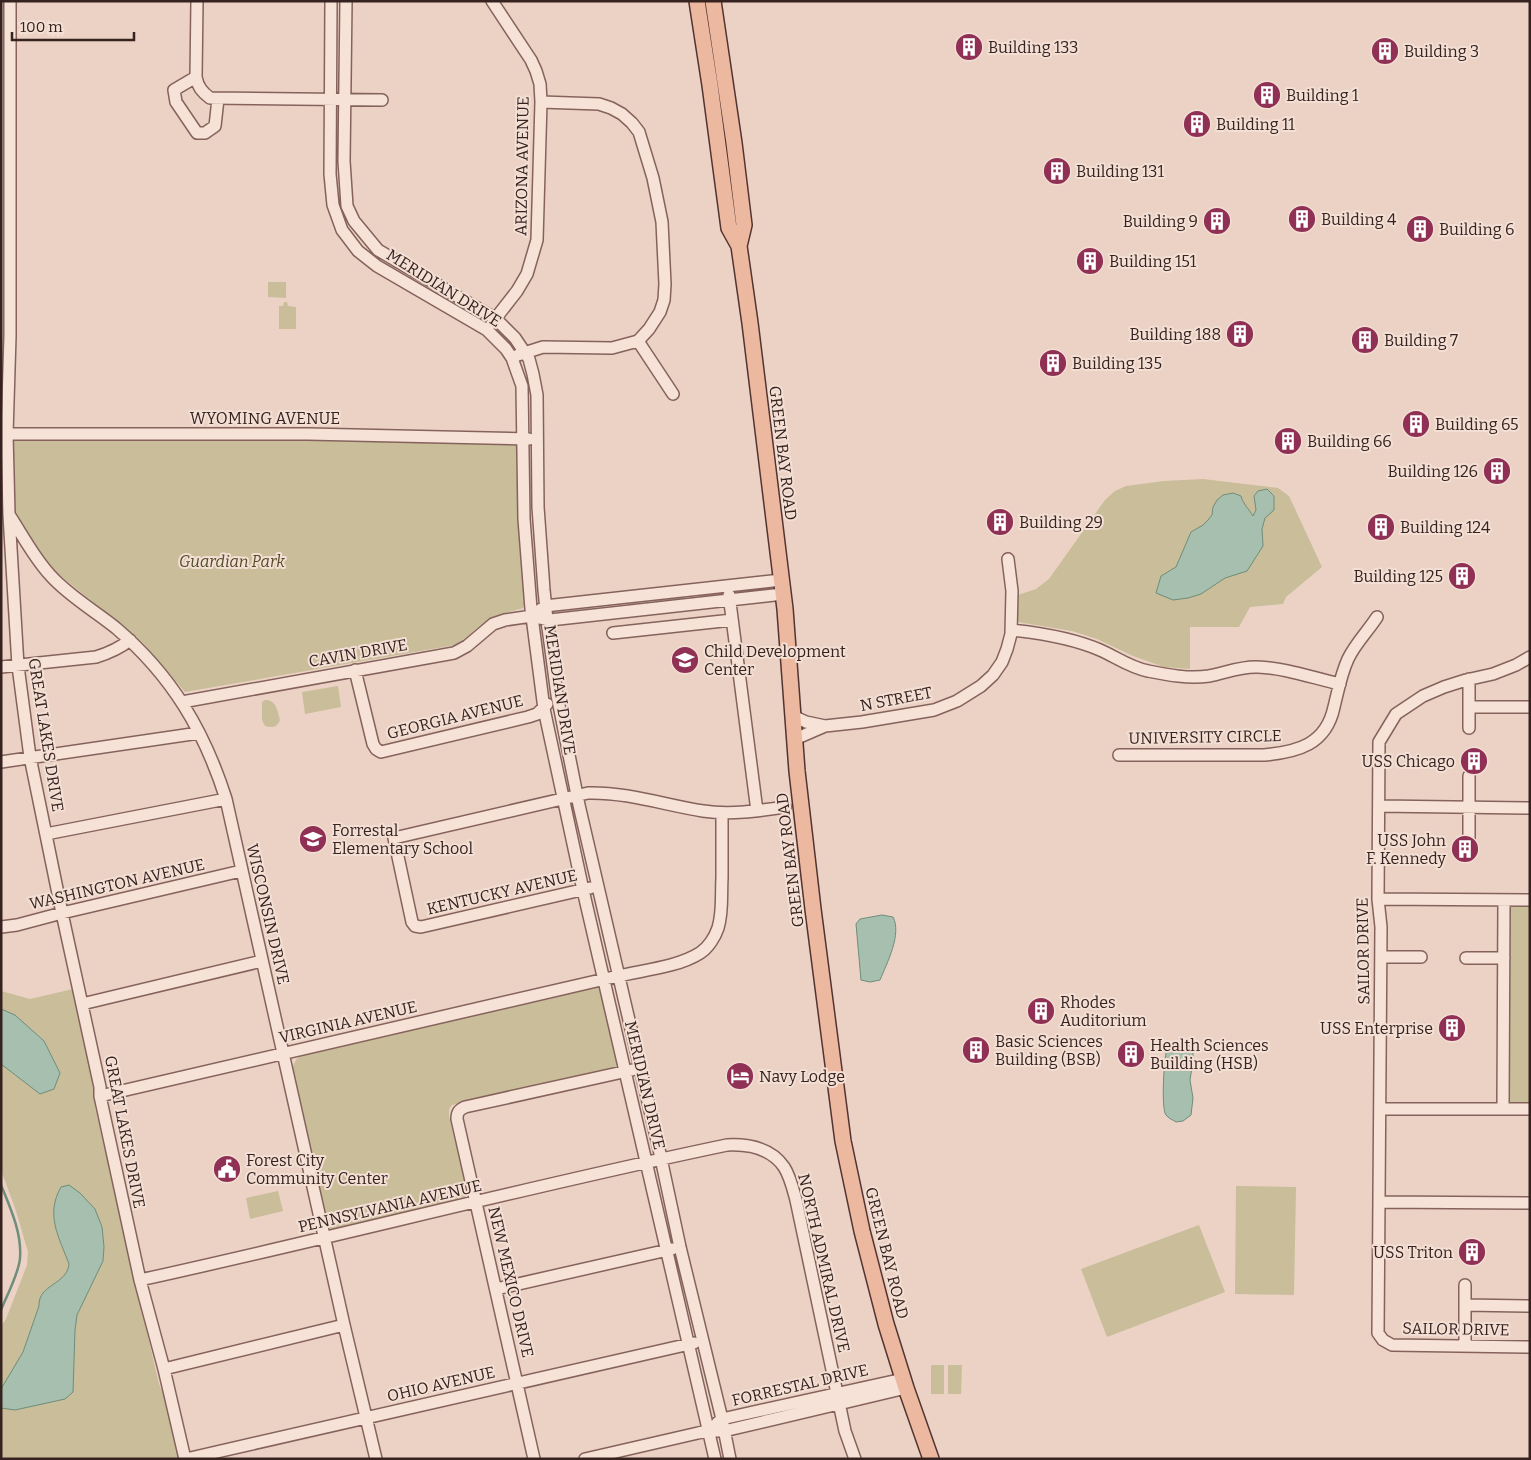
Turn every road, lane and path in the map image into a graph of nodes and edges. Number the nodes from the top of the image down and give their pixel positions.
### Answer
1 (10, 1) edge
2 (197, 1) edge
3 (331, 1) edge
4 (346, 1) edge
5 (697, 1) edge
6 (713, 1) edge
7 (494, 2) edge
8 (6, 60) edge
9 (196, 78) junction
10 (218, 99) junction
11 (331, 100) junction
12 (346, 100) junction
13 (382, 100) dead end
14 (541, 102) junction
15 (739, 246) junction
16 (496, 319) junction
17 (487, 330) junction
18 (638, 341) junction
19 (525, 352) junction
20 (512, 358) junction
21 (673, 394) dead end
22 (4, 434) edge
23 (522, 438) junction
24 (537, 439) junction
25 (5, 512) edge
26 (1008, 559) dead end
27 (728, 586) junction
28 (782, 587) junction
29 (730, 601) junction
30 (545, 606) junction
31 (532, 616) junction
32 (1377, 617) dead end
33 (547, 620) junction
34 (732, 620) junction
35 (1011, 630) junction
36 (613, 633) dead end
37 (130, 640) junction
38 (1530, 657) edge
39 (18, 666) junction
40 (1, 667) edge
41 (356, 670) junction
42 (1469, 679) junction
43 (1340, 684) junction
44 (557, 695) junction
45 (182, 702) junction
46 (1469, 707) junction
47 (1530, 707) edge
48 (544, 709) junction
49 (793, 716) junction
50 (826, 726) junction
51 (1469, 728) dead end
52 (199, 733) junction
53 (795, 739) junction
54 (1120, 755) dead end
55 (30, 757) junction
56 (1, 762) edge
57 (1469, 776) dead end
58 (577, 795) junction
59 (563, 798) junction
60 (226, 800) junction
61 (1379, 806) junction
62 (785, 807) dead end
63 (1469, 807) junction
64 (1530, 808) edge
65 (757, 811) junction
66 (722, 812) junction
67 (46, 834) junction
68 (1469, 843) dead end
69 (241, 871) junction
70 (597, 887) junction
71 (583, 890) junction
72 (1378, 900) junction
73 (1504, 900) junction
74 (1530, 900) edge
75 (62, 912) junction
76 (1, 927) edge
77 (1381, 957) junction
78 (1421, 958) dead end
79 (1466, 958) dead end
80 (1504, 958) junction
81 (262, 961) junction
82 (618, 976) junction
83 (603, 979) junction
84 (82, 1004) junction
85 (284, 1054) junction
86 (639, 1069) junction
87 (625, 1072) junction
88 (100, 1096) junction
89 (1380, 1109) junction
90 (1503, 1109) junction
91 (1530, 1110) edge
92 (661, 1159) junction
93 (646, 1162) junction
94 (476, 1202) junction
95 (1379, 1202) junction
96 (1530, 1203) edge
97 (324, 1239) junction
98 (680, 1247) junction
99 (666, 1250) junction
100 (140, 1280) junction
101 (1465, 1285) dead end
102 (496, 1289) junction
103 (1465, 1305) junction
104 (1530, 1306) edge
105 (344, 1324) junction
106 (703, 1341) junction
107 (688, 1345) junction
108 (1466, 1346) junction
109 (1530, 1346) edge
110 (164, 1369) junction
111 (904, 1383) junction
112 (517, 1384) junction
113 (838, 1393) junction
114 (840, 1405) junction
115 (366, 1418) junction
116 (722, 1420) junction
117 (708, 1431) junction
118 (724, 1431) junction
119 (185, 1459) edge
120 (376, 1459) edge
121 (534, 1459) edge
122 (585, 1459) edge
123 (714, 1459) edge
124 (730, 1459) edge
125 (855, 1459) edge
126 (931, 1459) edge

1 - 8 street, GREAT LAKES DRIVE
2 - 9 street
3 - 11 street, MERIDIAN DRIVE
4 - 12 street, MERIDIAN DRIVE
5 - 15 main road, GREEN BAY ROAD
6 - 15 main road, GREEN BAY ROAD
7 - 14 street, ARIZONA AVENUE
8 - 22 street, GREAT LAKES DRIVE
9 - 10 street
9 - 10 street
10 - 11 street
11 - 12 street
11 - 17 street, MERIDIAN DRIVE
12 - 13 street
12 - 16 street, MERIDIAN DRIVE
14 - 16 street, ARIZONA AVENUE
14 - 18 street
15 - 28 main road, GREEN BAY ROAD
16 - 17 street, ARIZONA AVENUE
16 - 19 street, MERIDIAN DRIVE
17 - 20 street, MERIDIAN DRIVE
18 - 19 street
18 - 21 street
19 - 20 street
19 - 24 street, MERIDIAN DRIVE
20 - 23 street, MERIDIAN DRIVE
22 - 23 street, WYOMING AVENUE
22 - 25 street, GREAT LAKES DRIVE
23 - 24 street, WYOMING AVENUE
23 - 31 street, MERIDIAN DRIVE
24 - 30 street, MERIDIAN DRIVE
25 - 37 street, WISCONSIN DRIVE
25 - 39 street, GREAT LAKES DRIVE
26 - 35 street, N STREET
27 - 28 street
27 - 29 street
27 - 30 street
28 - 29 street, CAVIN DRIVE
28 - 49 main road, GREEN BAY ROAD
29 - 33 street, CAVIN DRIVE
29 - 34 street
30 - 31 street, CAVIN DRIVE
30 - 33 street, MERIDIAN DRIVE
31 - 33 street, CAVIN DRIVE
31 - 41 street, CAVIN DRIVE
31 - 48 street, MERIDIAN DRIVE
32 - 43 street, UNIVERSITY CIRCLE
33 - 44 street, MERIDIAN DRIVE
34 - 36 street
34 - 65 street
35 - 43 street
35 - 50 street, N STREET
37 - 39 street
37 - 45 street, WISCONSIN DRIVE
38 - 42 street, SAILOR DRIVE
39 - 40 street
39 - 55 street, GREAT LAKES DRIVE
41 - 45 street, CAVIN DRIVE
41 - 48 street, GEORGIA AVENUE
42 - 46 street
42 - 61 street, SAILOR DRIVE
43 - 54 street, UNIVERSITY CIRCLE
44 - 48 street, GEORGIA AVENUE
44 - 58 street, MERIDIAN DRIVE
45 - 52 street, WISCONSIN DRIVE
46 - 47 street
46 - 51 street
48 - 59 street, MERIDIAN DRIVE
49 - 50 street, N STREET
49 - 53 main road, GREEN BAY ROAD
50 - 53 street, N STREET
52 - 55 street
52 - 60 street, WISCONSIN DRIVE
53 - 111 main road, GREEN BAY ROAD
55 - 56 street
55 - 67 street, GREAT LAKES DRIVE
57 - 63 street
58 - 59 street
58 - 66 street
58 - 70 street, MERIDIAN DRIVE
59 - 71 street, MERIDIAN DRIVE
59 - 71 street, KENTUCKY AVENUE
60 - 67 street
60 - 69 street, WISCONSIN DRIVE
61 - 63 street
61 - 72 street, SAILOR DRIVE
62 - 65 street
63 - 64 street
63 - 68 street
65 - 66 street
66 - 82 street, VIRGINIA AVENUE
67 - 75 street, GREAT LAKES DRIVE
69 - 75 street, WASHINGTON AVENUE
69 - 81 street, WISCONSIN DRIVE
70 - 71 street, KENTUCKY AVENUE
70 - 82 street, MERIDIAN DRIVE
71 - 83 street, MERIDIAN DRIVE
72 - 73 street
72 - 77 street, SAILOR DRIVE
73 - 74 street
73 - 80 street
75 - 76 street, WASHINGTON AVENUE
75 - 84 street, GREAT LAKES DRIVE
77 - 78 street
77 - 89 street, SAILOR DRIVE
79 - 80 street
80 - 90 street
81 - 84 street
81 - 85 street, WISCONSIN DRIVE
82 - 83 street, VIRGINIA AVENUE
82 - 86 street, MERIDIAN DRIVE
83 - 85 street, VIRGINIA AVENUE
83 - 87 street, MERIDIAN DRIVE
84 - 88 street, GREAT LAKES DRIVE
85 - 88 street, VIRGINIA AVENUE
85 - 97 street, WISCONSIN DRIVE
86 - 87 street
86 - 92 street, MERIDIAN DRIVE
87 - 93 street, MERIDIAN DRIVE
87 - 94 street, NEW MEXICO DRIVE
88 - 100 street, GREAT LAKES DRIVE
89 - 90 street
89 - 95 street, SAILOR DRIVE
90 - 91 street
92 - 93 street, NORTH ADMIRAL DRIVE
92 - 98 street, MERIDIAN DRIVE
92 - 113 street, NORTH ADMIRAL DRIVE
93 - 94 street, PENNSYLVANIA AVENUE
93 - 99 street, MERIDIAN DRIVE
94 - 97 street, PENNSYLVANIA AVENUE
94 - 102 street, NEW MEXICO DRIVE
95 - 96 street
95 - 108 street, SAILOR DRIVE
97 - 100 street, PENNSYLVANIA AVENUE
97 - 105 street
98 - 99 street
98 - 106 street, MERIDIAN DRIVE
99 - 102 street
99 - 107 street, MERIDIAN DRIVE
100 - 110 street, GREAT LAKES DRIVE
101 - 103 street
102 - 112 street, NEW MEXICO DRIVE
103 - 104 street
103 - 108 street
105 - 110 street
105 - 115 street
106 - 107 street, OHIO AVENUE
106 - 116 street, MERIDIAN DRIVE
107 - 112 street, OHIO AVENUE
107 - 117 street, MERIDIAN DRIVE
108 - 109 street, SAILOR DRIVE
110 - 119 street, GREAT LAKES DRIVE
111 - 113 street, FORRESTAL DRIVE
111 - 114 street, FORRESTAL DRIVE
111 - 126 main road, GREEN BAY ROAD
112 - 115 street, OHIO AVENUE
112 - 121 street, NEW MEXICO DRIVE
113 - 114 street, NORTH ADMIRAL DRIVE
113 - 116 street, FORRESTAL DRIVE
114 - 118 street, FORRESTAL DRIVE
114 - 125 street, NORTH ADMIRAL DRIVE
115 - 119 street, OHIO AVENUE
115 - 120 street
116 - 117 street, FORRESTAL DRIVE
116 - 118 street, MERIDIAN DRIVE
117 - 118 street, FORRESTAL DRIVE
117 - 122 street, FORRESTAL DRIVE
117 - 123 street, MERIDIAN DRIVE
118 - 124 street, MERIDIAN DRIVE

